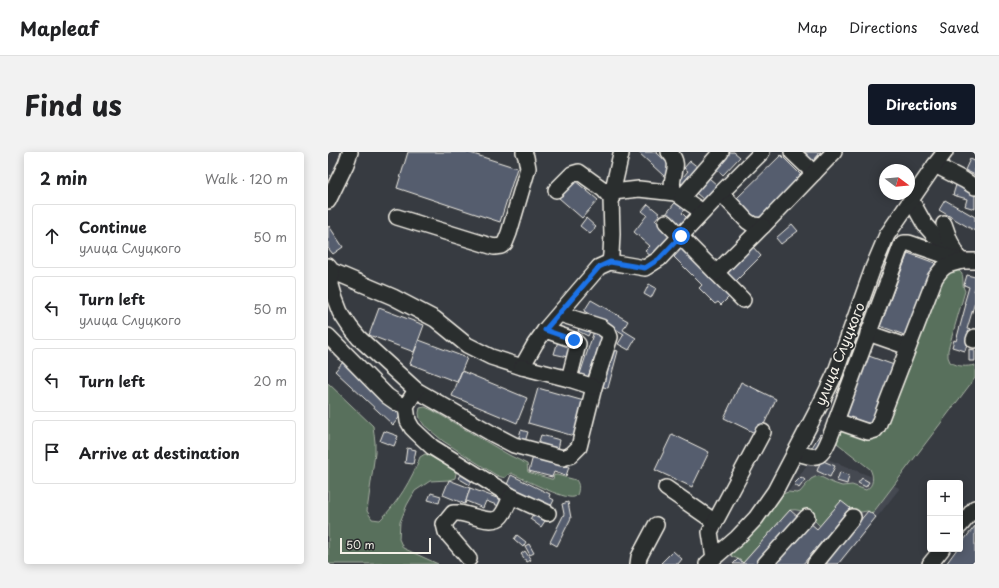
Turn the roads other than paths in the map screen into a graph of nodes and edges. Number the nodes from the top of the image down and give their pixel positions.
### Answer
1 (524, 152) edge
2 (669, 152) edge
3 (721, 152) edge
4 (762, 152) edge
5 (792, 152) edge
6 (834, 152) edge
7 (945, 152) edge
8 (621, 154) dead end
9 (348, 158) edge
10 (935, 165) junction
11 (814, 173) junction
12 (328, 174) edge
13 (975, 187) edge
14 (556, 190) dead end
15 (721, 193) junction
16 (915, 194) edge
17 (612, 195) junction
18 (678, 195) junction
19 (911, 200) joint
20 (328, 201) edge
21 (703, 212) junction
22 (397, 217) dead end
23 (666, 222) dead end
24 (944, 224) dead end
25 (763, 226) junction
26 (681, 236) junction
27 (968, 261) edge
28 (610, 262) junction
29 (330, 269) edge
30 (716, 273) junction
31 (744, 300) dead end
32 (560, 314) junction
33 (545, 330) junction
34 (868, 333) junction
35 (328, 336) edge
36 (908, 347) junction
37 (522, 367) junction
38 (569, 379) junction
39 (594, 387) junction
40 (416, 390) junction
41 (406, 406) junction
42 (836, 421) junction
43 (763, 432) dead end
44 (795, 452) junction
45 (666, 488) dead end
46 (511, 496) junction
47 (975, 508) edge
48 (548, 513) dead end
49 (807, 517) dead end
50 (853, 517) dead end
51 (715, 522) junction
52 (963, 522) edge
53 (656, 525) dead end
54 (940, 552) edge
55 (469, 559) dead end
56 (710, 561) edge
57 (638, 564) edge
58 (765, 564) edge
59 (815, 564) edge
60 (930, 564) edge

1 - 22 street
2 - 18 street
3 - 18 street
4 - 15 street
5 - 11 street
6 - 11 street
7 - 10 street, улица Слуцкого
8 - 17 street
9 - 12 street
9 - 20 street
10 - 13 street
10 - 16 street, улица Слуцкого
11 - 25 street
14 - 17 street
15 - 21 street
15 - 25 street
17 - 18 street
17 - 28 street
18 - 21 street
19 - 27 street
19 - 44 street, улица Слуцкого
21 - 26 street
23 - 26 street
24 - 27 street
25 - 30 street
26 - 28 street
26 - 30 street
27 - 34 street
27 - 36 street
28 - 32 street
29 - 37 street
29 - 40 street
30 - 31 street
32 - 33 street
32 - 39 street
33 - 37 street
33 - 38 street
34 - 36 street
34 - 42 street
35 - 41 street
36 - 42 street
37 - 38 street
38 - 39 street
39 - 40 street
40 - 41 street
41 - 46 street
42 - 44 street
43 - 51 street
44 - 56 street, улица Слуцкого
45 - 51 street
46 - 48 street
46 - 55 street
47 - 52 street
49 - 58 street
50 - 59 street
51 - 56 street
53 - 57 street
54 - 60 street

